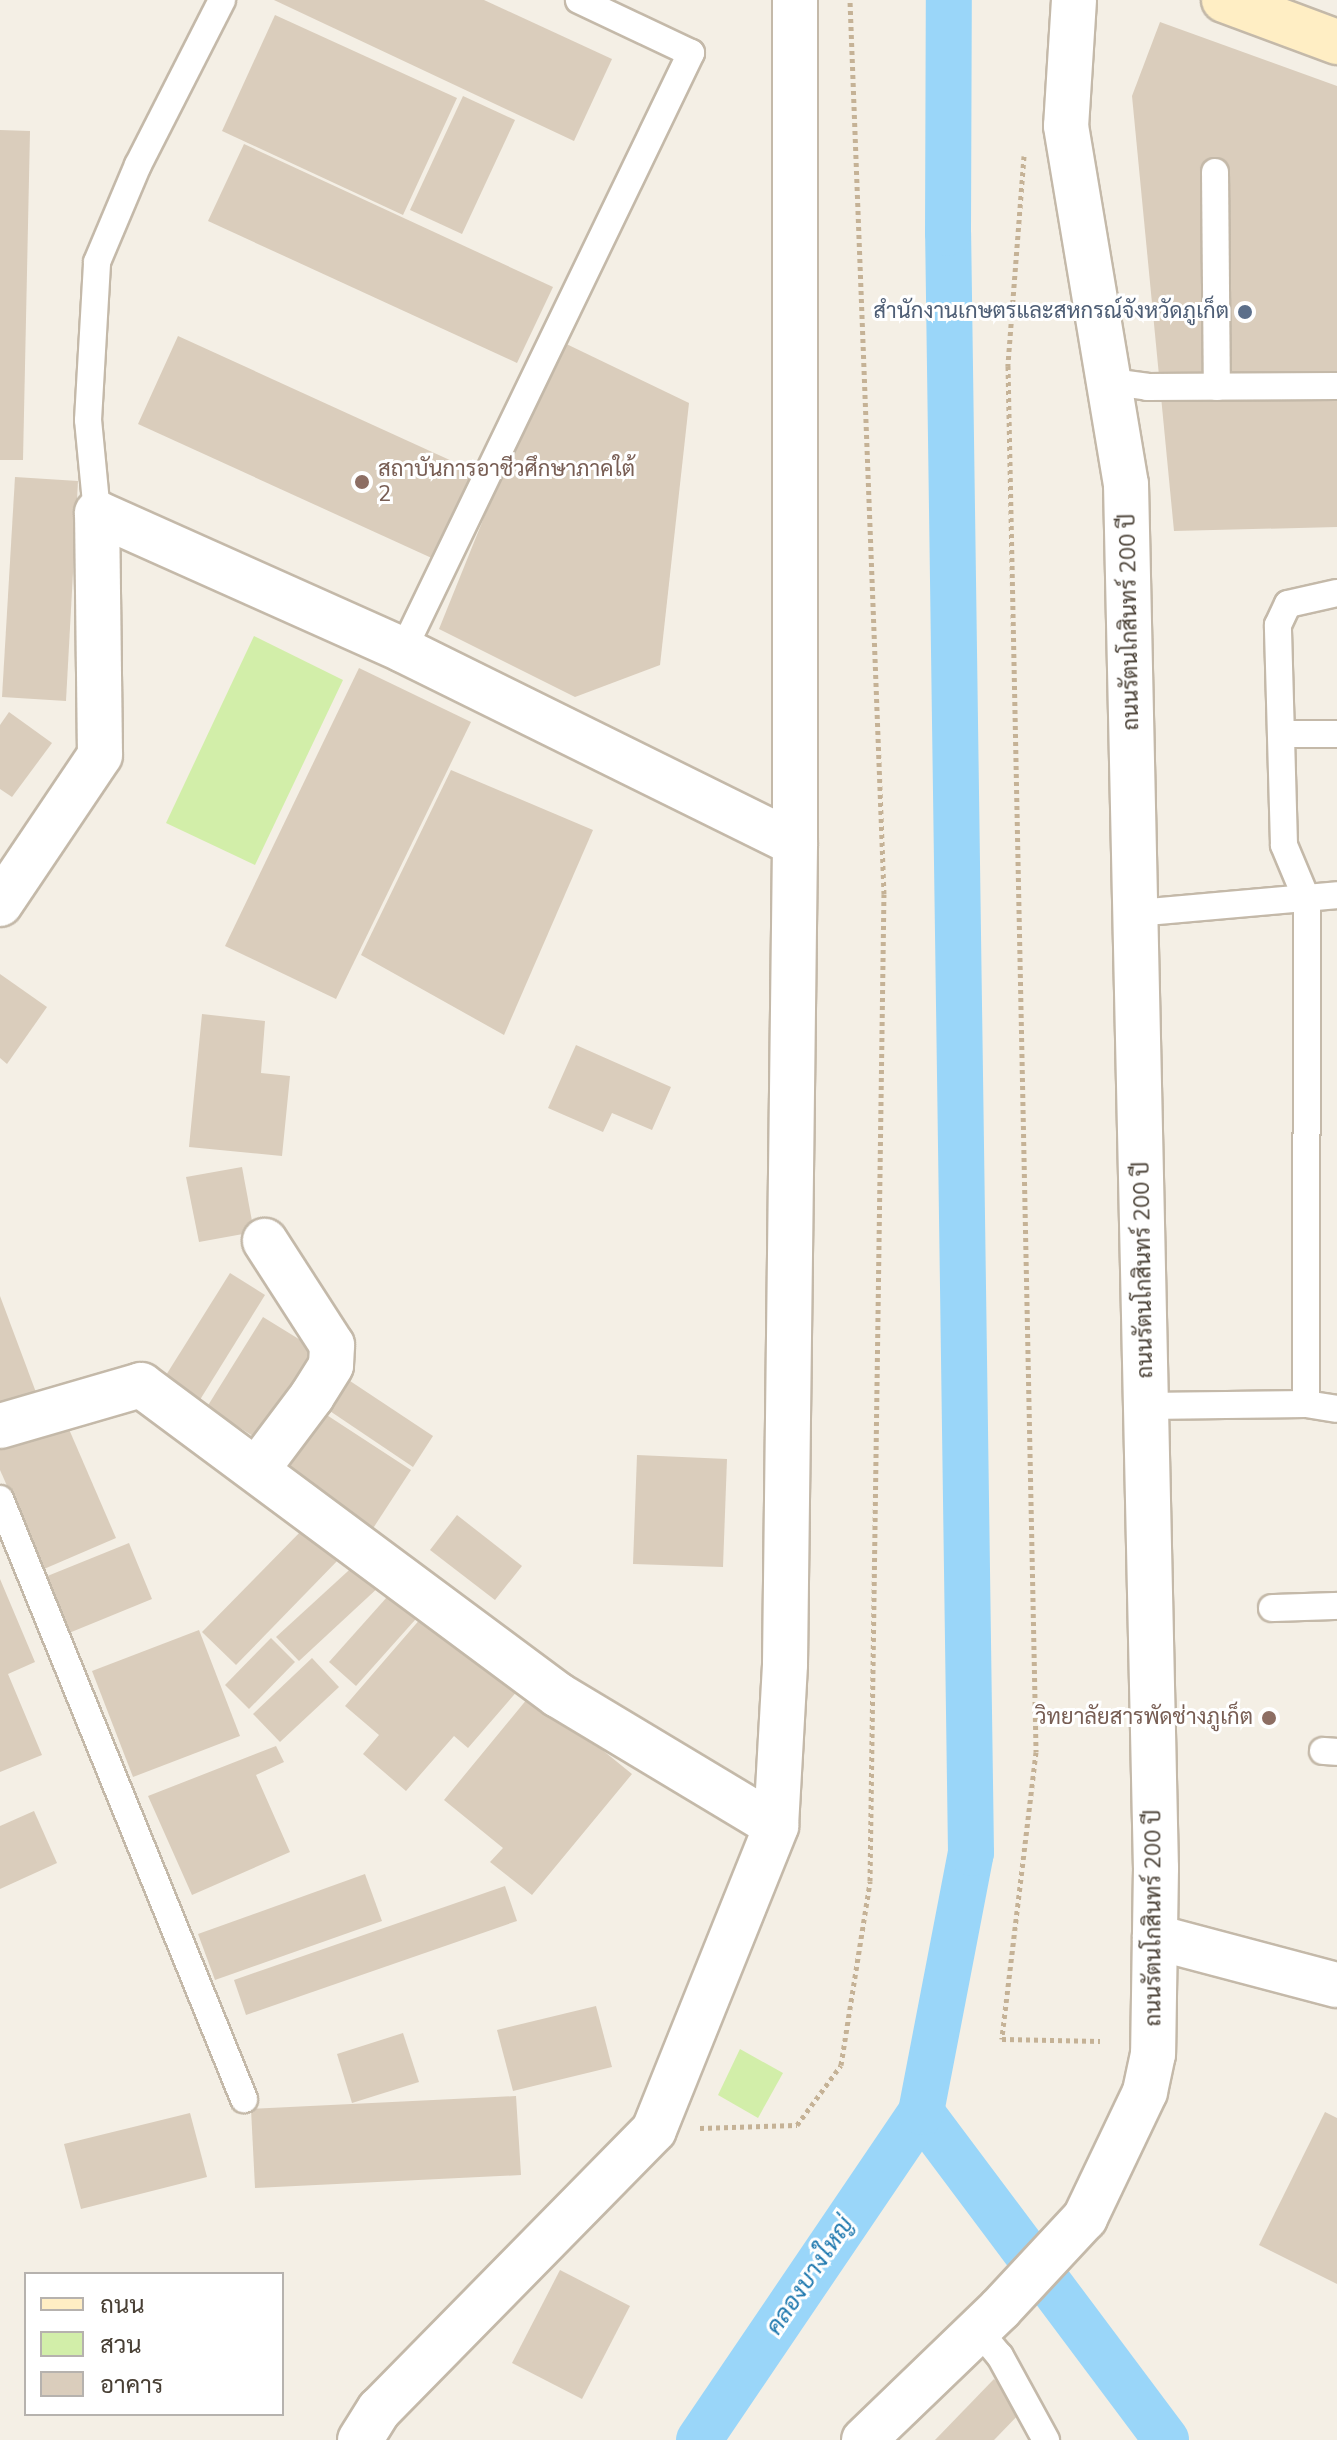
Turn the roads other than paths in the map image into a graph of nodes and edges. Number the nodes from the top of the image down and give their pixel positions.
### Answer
1 (222, 0) edge
2 (579, 0) edge
3 (795, 0) edge
4 (1074, 0) edge
5 (1224, 0) edge
6 (1337, 42) edge
7 (1215, 172) dead end
8 (1113, 382) junction
9 (1337, 386) edge
10 (1217, 387) junction
11 (97, 513) junction
12 (1337, 593) edge
13 (403, 650) junction
14 (1284, 734) junction
15 (1337, 734) edge
16 (795, 844) junction
17 (1337, 895) edge
18 (1307, 900) junction
19 (0, 904) edge
20 (1137, 913) junction
21 (265, 1241) dead end
22 (1306, 1404) junction
23 (1146, 1406) junction
24 (1337, 1409) edge
25 (0, 1426) edge
26 (258, 1468) junction
27 (0, 1499) edge
28 (1337, 1606) edge
29 (1272, 1608) dead end
30 (776, 1826) junction
31 (1155, 1937) junction
32 (1337, 1985) edge
33 (244, 2099) dead end
34 (989, 2319) junction
35 (360, 2440) edge
36 (864, 2440) edge
37 (1046, 2440) edge

1 - 11 lane
2 - 13 lane
3 - 16 street
4 - 8 street, ถนนรัตนโกสินทร์ 200 ปี
5 - 6 main road
7 - 10 lane
8 - 10 lane
8 - 20 street, ถนนรัตนโกสินทร์ 200 ปี
9 - 10 lane
11 - 13 street
11 - 19 street
12 - 14 lane
13 - 16 street
14 - 15 lane
14 - 18 lane
16 - 30 street
17 - 18 lane
18 - 20 lane
18 - 22 lane
20 - 23 street, ถนนรัตนโกสินทร์ 200 ปี
21 - 26 street
22 - 23 lane
22 - 24 lane
23 - 31 street, ถนนรัตนโกสินทร์ 200 ปี
25 - 26 street
26 - 30 street
27 - 33 lane
28 - 29 lane
30 - 35 street
31 - 32 street
31 - 34 street, ถนนรัตนโกสินทร์ 200 ปี
34 - 36 street, ถนนรัตนโกสินทร์ 200 ปี
34 - 37 lane

